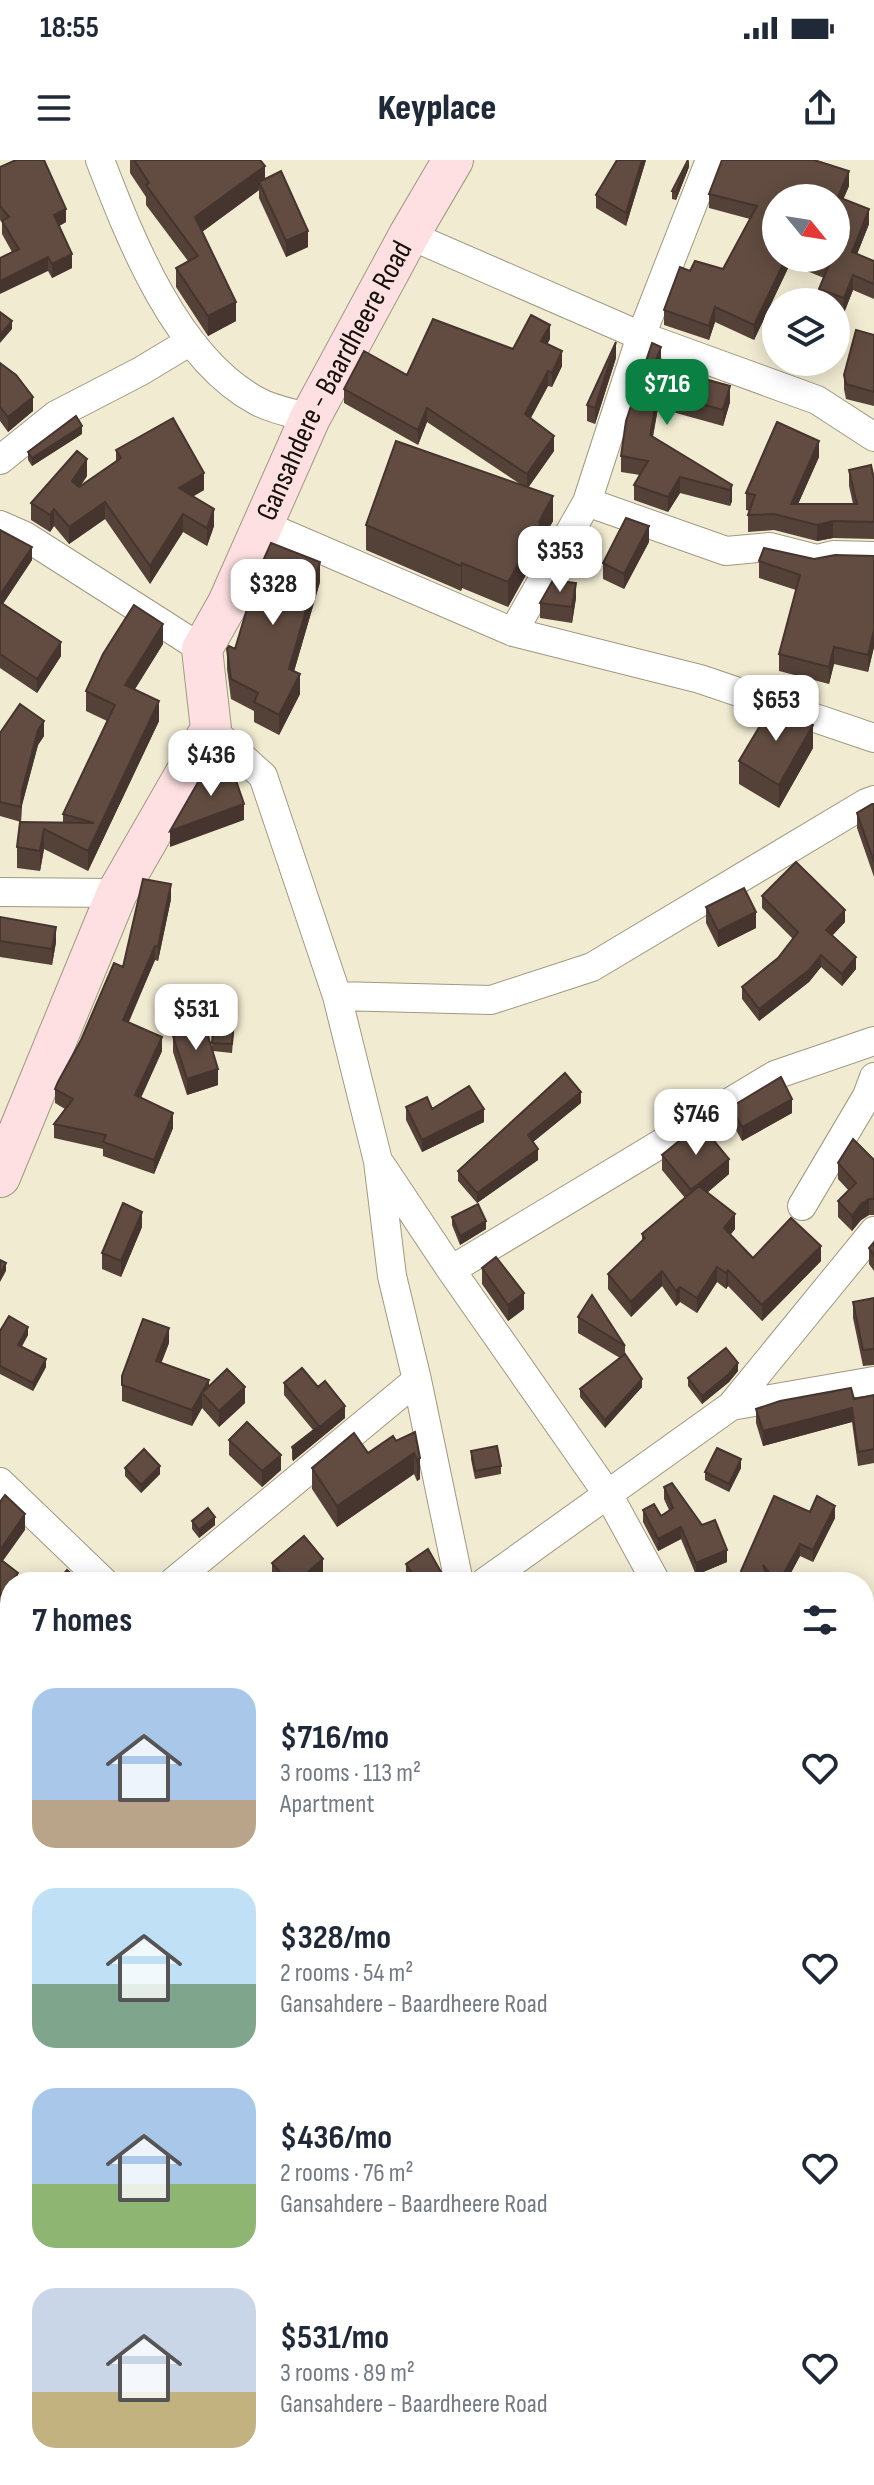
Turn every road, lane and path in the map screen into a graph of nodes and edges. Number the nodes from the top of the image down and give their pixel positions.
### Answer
1 (100, 160) edge
2 (453, 160) edge
3 (710, 160) edge
4 (409, 235) junction
5 (641, 336) junction
6 (189, 342) junction
7 (310, 418) junction
8 (874, 437) edge
9 (0, 460) edge
10 (587, 502) junction
11 (0, 525) edge
12 (264, 525) junction
13 (874, 556) edge
14 (513, 632) junction
15 (202, 649) junction
16 (211, 729) junction
17 (874, 738) edge
18 (874, 800) edge
19 (0, 892) edge
20 (117, 893) junction
21 (337, 996) junction
22 (874, 1041) edge
23 (874, 1077) edge
24 (378, 1161) junction
25 (0, 1177) edge
26 (802, 1206) dead end
27 (874, 1231) edge
28 (451, 1270) junction
29 (417, 1380) junction
30 (874, 1381) edge
31 (731, 1406) junction
32 (0, 1482) edge
33 (609, 1496) junction
34 (94, 1572) edge
35 (185, 1572) edge
36 (457, 1572) edge
37 (499, 1572) edge
38 (651, 1572) edge

1 - 6 street
2 - 4 main road, Gansahdere - Baardheere Road
3 - 5 street
4 - 5 street
4 - 7 main road, Gansahdere - Baardheere Road
5 - 8 street
5 - 10 street
6 - 7 street
6 - 9 street
7 - 12 main road, Gansahdere - Baardheere Road
10 - 13 street
10 - 14 street
11 - 15 street
12 - 14 street
12 - 15 main road, Gansahdere - Baardheere Road
14 - 17 street
15 - 16 main road
16 - 20 main road
16 - 21 street
18 - 21 street
19 - 20 street
20 - 25 main road
21 - 24 street
22 - 28 street
23 - 26 street
24 - 28 street
24 - 29 street
27 - 31 street
28 - 33 street
29 - 35 street
29 - 36 street
30 - 31 street
31 - 33 street
32 - 34 street
33 - 37 street
33 - 38 street

